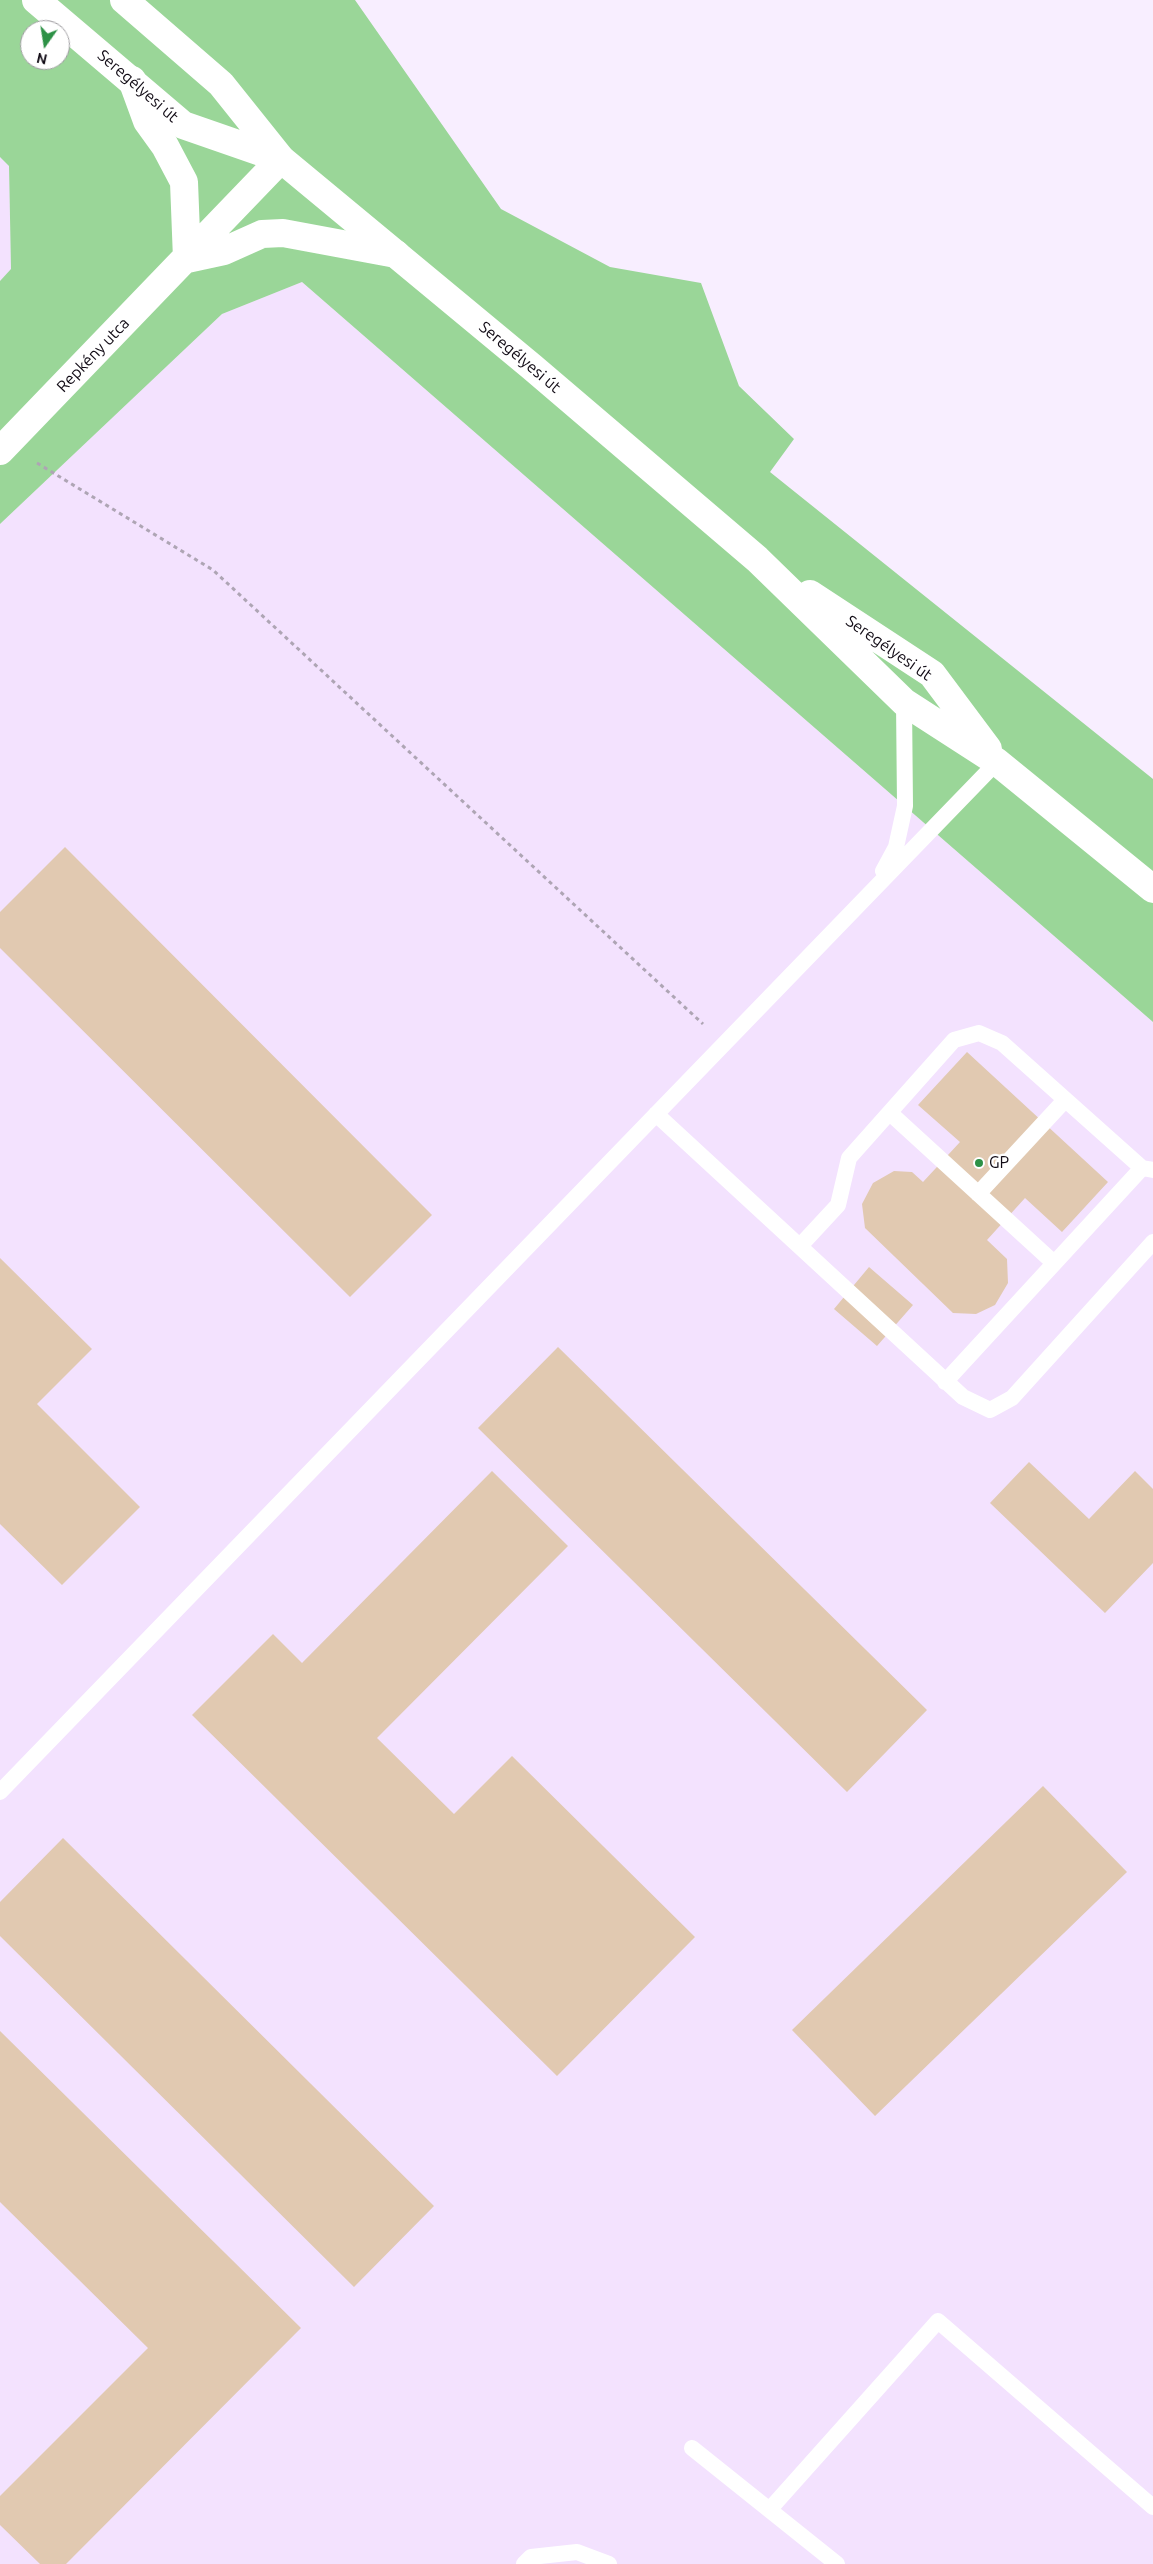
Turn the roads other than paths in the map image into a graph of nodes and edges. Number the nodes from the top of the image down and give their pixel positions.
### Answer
1 (36, 0) edge
2 (124, 0) edge
3 (132, 80) junction
4 (281, 159) junction
5 (396, 254) junction
6 (187, 259) junction
7 (3, 448) edge
8 (757, 559) junction
9 (904, 702) junction
10 (998, 762) junction
11 (873, 888) junction
12 (1153, 889) edge
13 (1065, 1100) junction
14 (890, 1113) junction
15 (656, 1114) junction
16 (1147, 1169) edge
17 (978, 1194) junction
18 (1153, 1242) edge
19 (800, 1246) junction
20 (1054, 1264) junction
21 (946, 1382) junction
22 (0, 1792) edge
23 (692, 2448) dead end
24 (1153, 2507) edge
25 (770, 2509) junction
26 (826, 2561) edge
27 (524, 2564) edge
28 (609, 2564) edge

1 - 3 main road, Seregélyesi út
2 - 4 main road, Seregélyesi út
3 - 4 main road, Seregélyesi út
3 - 6 main road
4 - 5 main road, Seregélyesi út
4 - 6 main road, Repkény utca
5 - 6 main road
5 - 8 main road, Seregélyesi út
6 - 7 main road, Repkény utca
8 - 9 main road, Seregélyesi út
8 - 10 main road, Seregélyesi út
9 - 10 main road, Seregélyesi út
9 - 11 lane
10 - 11 lane
10 - 12 main road, Seregélyesi út
11 - 15 lane
13 - 14 lane
13 - 16 lane
13 - 17 lane
14 - 17 lane
14 - 19 lane
15 - 19 lane
15 - 22 lane
16 - 20 lane
17 - 20 lane
18 - 21 lane
19 - 21 lane
20 - 21 lane
23 - 25 lane
24 - 25 lane
25 - 26 lane
27 - 28 lane

